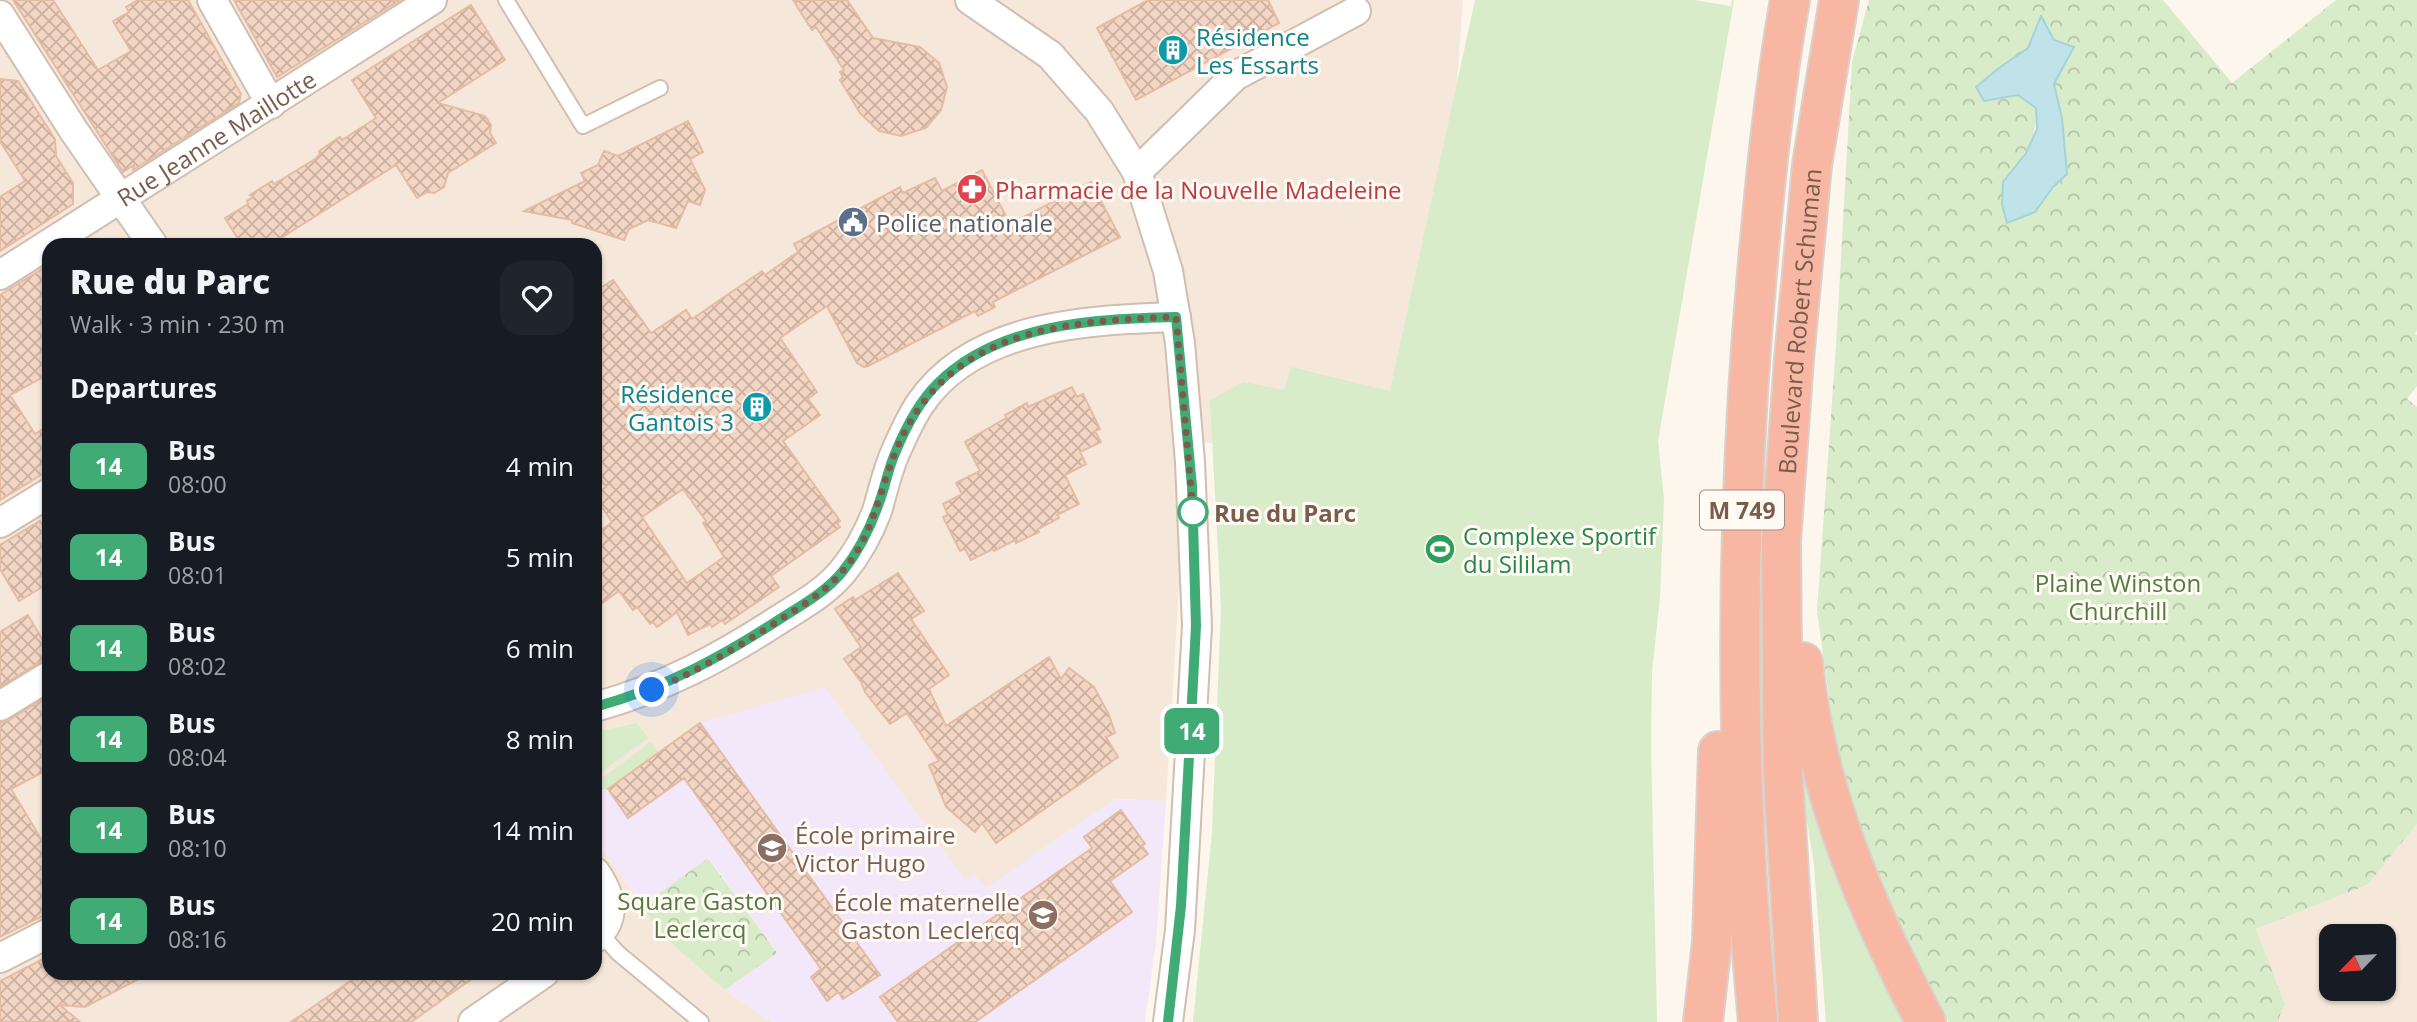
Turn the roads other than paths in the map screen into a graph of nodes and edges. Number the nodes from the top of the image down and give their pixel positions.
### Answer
1 (212, 0) edge
2 (432, 0) edge
3 (506, 0) edge
4 (970, 0) edge
5 (1790, 0) edge
6 (1839, 0) edge
7 (1356, 11) dead end
8 (0, 15) edge
9 (660, 88) dead end
10 (271, 104) junction
11 (1138, 173) junction
12 (120, 198) junction
13 (58, 238) edge
14 (148, 238) edge
15 (42, 248) edge
16 (0, 275) edge
17 (1176, 317) junction
18 (1749, 362) junction
19 (1784, 484) junction
20 (42, 498) edge
21 (0, 523) edge
22 (42, 680) edge
23 (0, 706) edge
24 (602, 706) edge
25 (602, 883) edge
26 (602, 930) edge
27 (42, 937) edge
28 (602, 939) edge
29 (0, 958) edge
30 (534, 980) edge
31 (698, 1021) edge
32 (473, 1022) edge
33 (1168, 1022) edge
34 (1703, 1022) edge
35 (1758, 1022) edge
36 (1798, 1022) edge
37 (1926, 1022) edge

1 - 10 street
2 - 10 street, Rue Jeanne Maillotte
3 - 9 lane
4 - 11 street
5 - 18 highway, Boulevard Robert Schuman / M 749
6 - 19 highway, Boulevard Robert Schuman / M 749
7 - 11 street
8 - 12 street
10 - 12 street, Rue Jeanne Maillotte
11 - 17 street
12 - 13 street, Rue Jeanne Maillotte
12 - 14 street
15 - 16 street, Rue Jeanne Maillotte
17 - 24 street
17 - 33 street
18 - 34 highway
18 - 35 highway, Boulevard Robert Schuman / M 749
19 - 36 highway, Boulevard Robert Schuman / M 749
19 - 37 highway
20 - 21 street
22 - 23 street
25 - 26 street
27 - 29 street
28 - 31 lane
30 - 32 street

